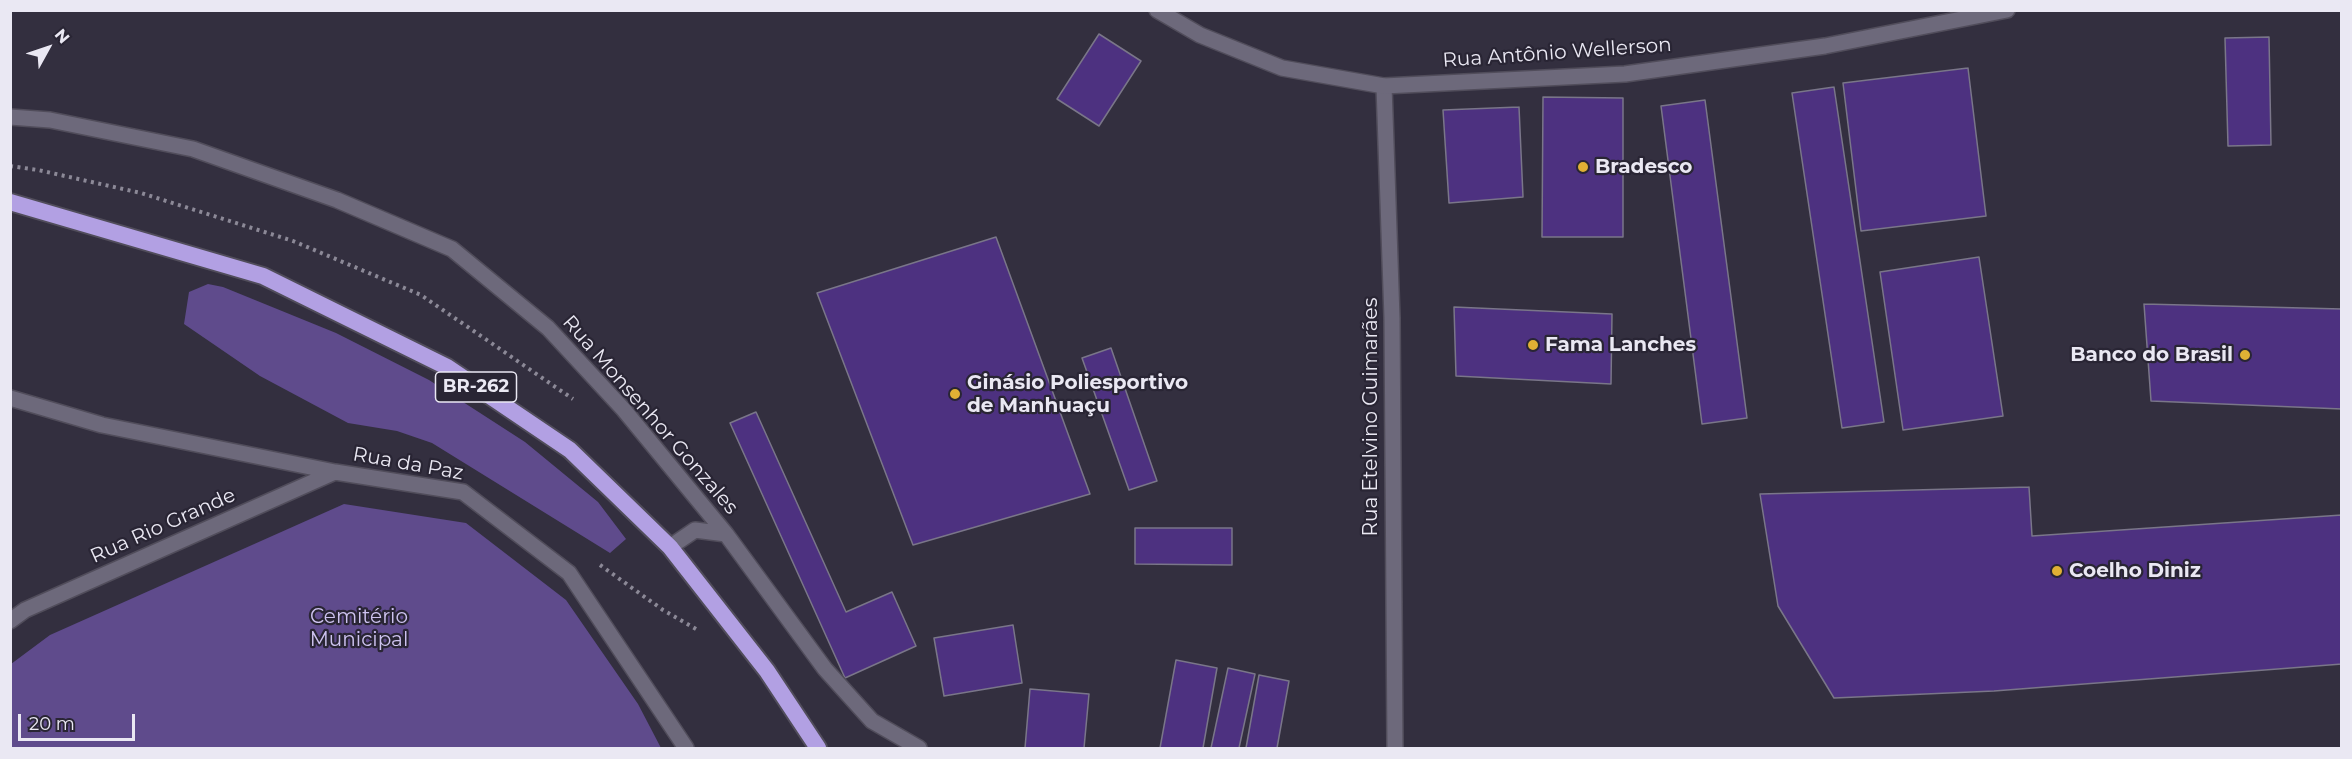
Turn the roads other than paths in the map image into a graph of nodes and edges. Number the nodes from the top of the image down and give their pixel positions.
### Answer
1 (1157, 10) edge
2 (2007, 10) edge
3 (1384, 86) junction
4 (10, 117) edge
5 (10, 202) edge
6 (10, 398) edge
7 (335, 472) junction
8 (726, 534) junction
9 (670, 547) junction
10 (10, 621) edge
11 (686, 748) edge
12 (818, 748) edge
13 (919, 748) edge
14 (1395, 748) edge

1 - 3 street, Rua Antônio Wellerson
2 - 3 street, Rua Antônio Wellerson
3 - 14 street, Rua Etelvino Guimarães
4 - 8 street, Rua Monsenhor Gonzales
5 - 9 highway, BR-262
6 - 7 street, Rua da Paz
7 - 10 street, Rua Rio Grande
7 - 11 street, Rua da Paz
8 - 9 street
8 - 13 street, Rua Monsenhor Gonzales
9 - 12 highway, BR-262

